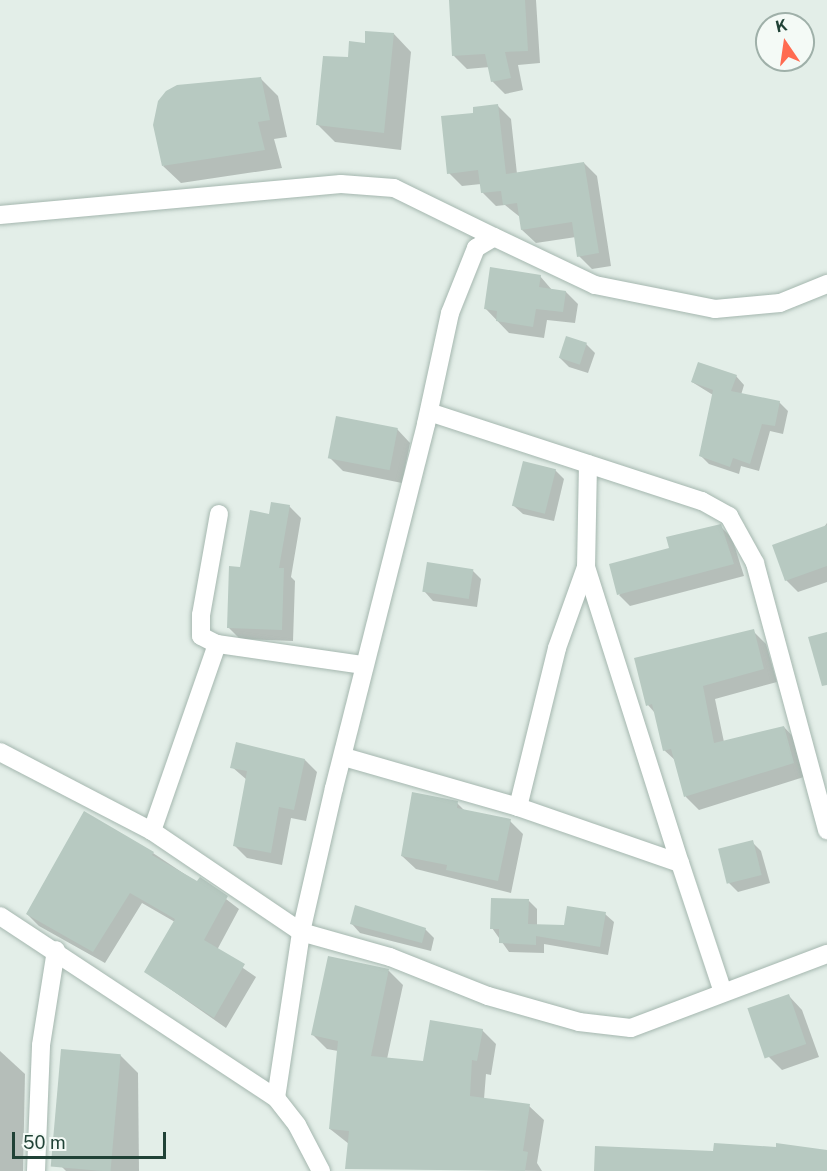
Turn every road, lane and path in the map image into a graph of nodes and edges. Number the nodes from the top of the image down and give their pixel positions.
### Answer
1 (0, 215) edge
2 (494, 237) junction
3 (827, 284) edge
4 (429, 412) junction
5 (588, 464) junction
6 (219, 514) dead end
7 (586, 567) junction
8 (217, 644) junction
9 (363, 665) junction
10 (0, 752) edge
11 (344, 757) junction
12 (518, 807) junction
13 (827, 830) edge
14 (152, 831) junction
15 (680, 863) junction
16 (0, 916) edge
17 (301, 932) junction
18 (56, 950) junction
19 (827, 954) edge
20 (723, 992) junction
21 (276, 1098) junction
22 (36, 1171) edge
23 (321, 1171) edge

1 - 2 street
2 - 3 street
2 - 4 street
4 - 5 street
4 - 9 street
5 - 7 street
5 - 13 street
6 - 8 street
7 - 12 street
7 - 15 street
8 - 9 street
8 - 14 street
9 - 11 street
10 - 14 street
11 - 12 street
11 - 17 street
12 - 15 street
14 - 17 street
15 - 20 street
16 - 18 street
17 - 20 street
17 - 21 street
18 - 21 street
18 - 22 street
19 - 20 street
21 - 23 street

